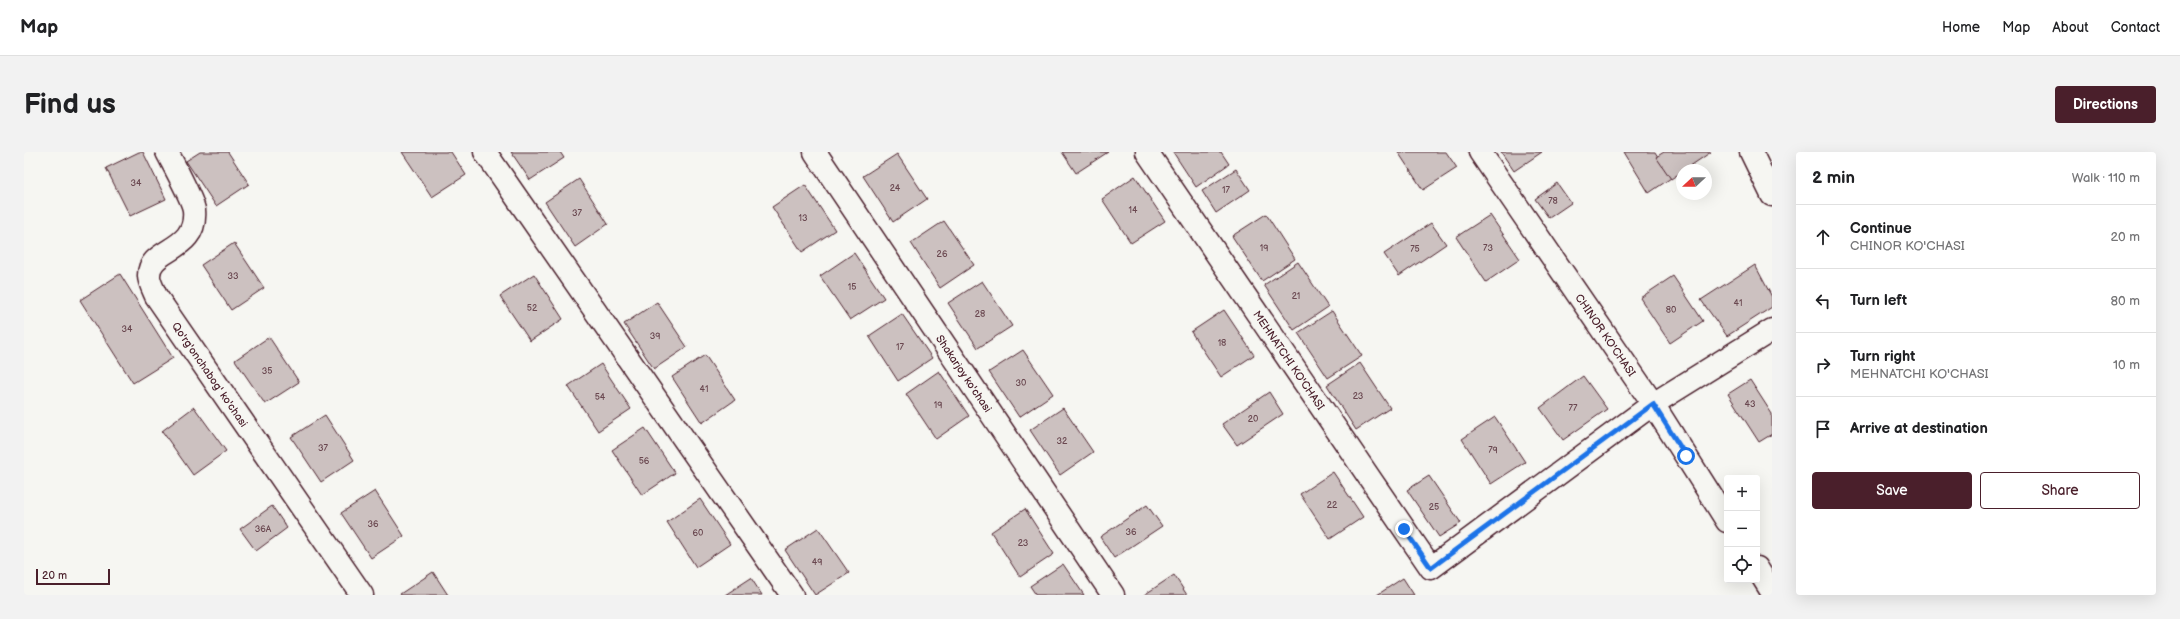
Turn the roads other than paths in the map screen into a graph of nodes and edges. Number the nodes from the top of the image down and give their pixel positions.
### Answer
1 (167, 152) edge
2 (485, 152) edge
3 (815, 152) edge
4 (1147, 152) edge
5 (1480, 152) edge
6 (1751, 152) edge
7 (1772, 195) edge
8 (1772, 330) edge
9 (1653, 404) junction
10 (1724, 516) edge
11 (1760, 573) edge
12 (1772, 592) edge
13 (362, 595) edge
14 (792, 595) edge
15 (1113, 595) edge

1 - 13 street, Qo'rg'onchabog' ko'chasi
2 - 14 street
3 - 15 street, Shakarjoy ko'chasi
4 - 9 street, MEHNATCHI KO'CHASI
5 - 9 street, CHINOR KO'CHASI
6 - 7 street
8 - 9 street
9 - 10 street, CHINOR KO'CHASI
11 - 12 street

